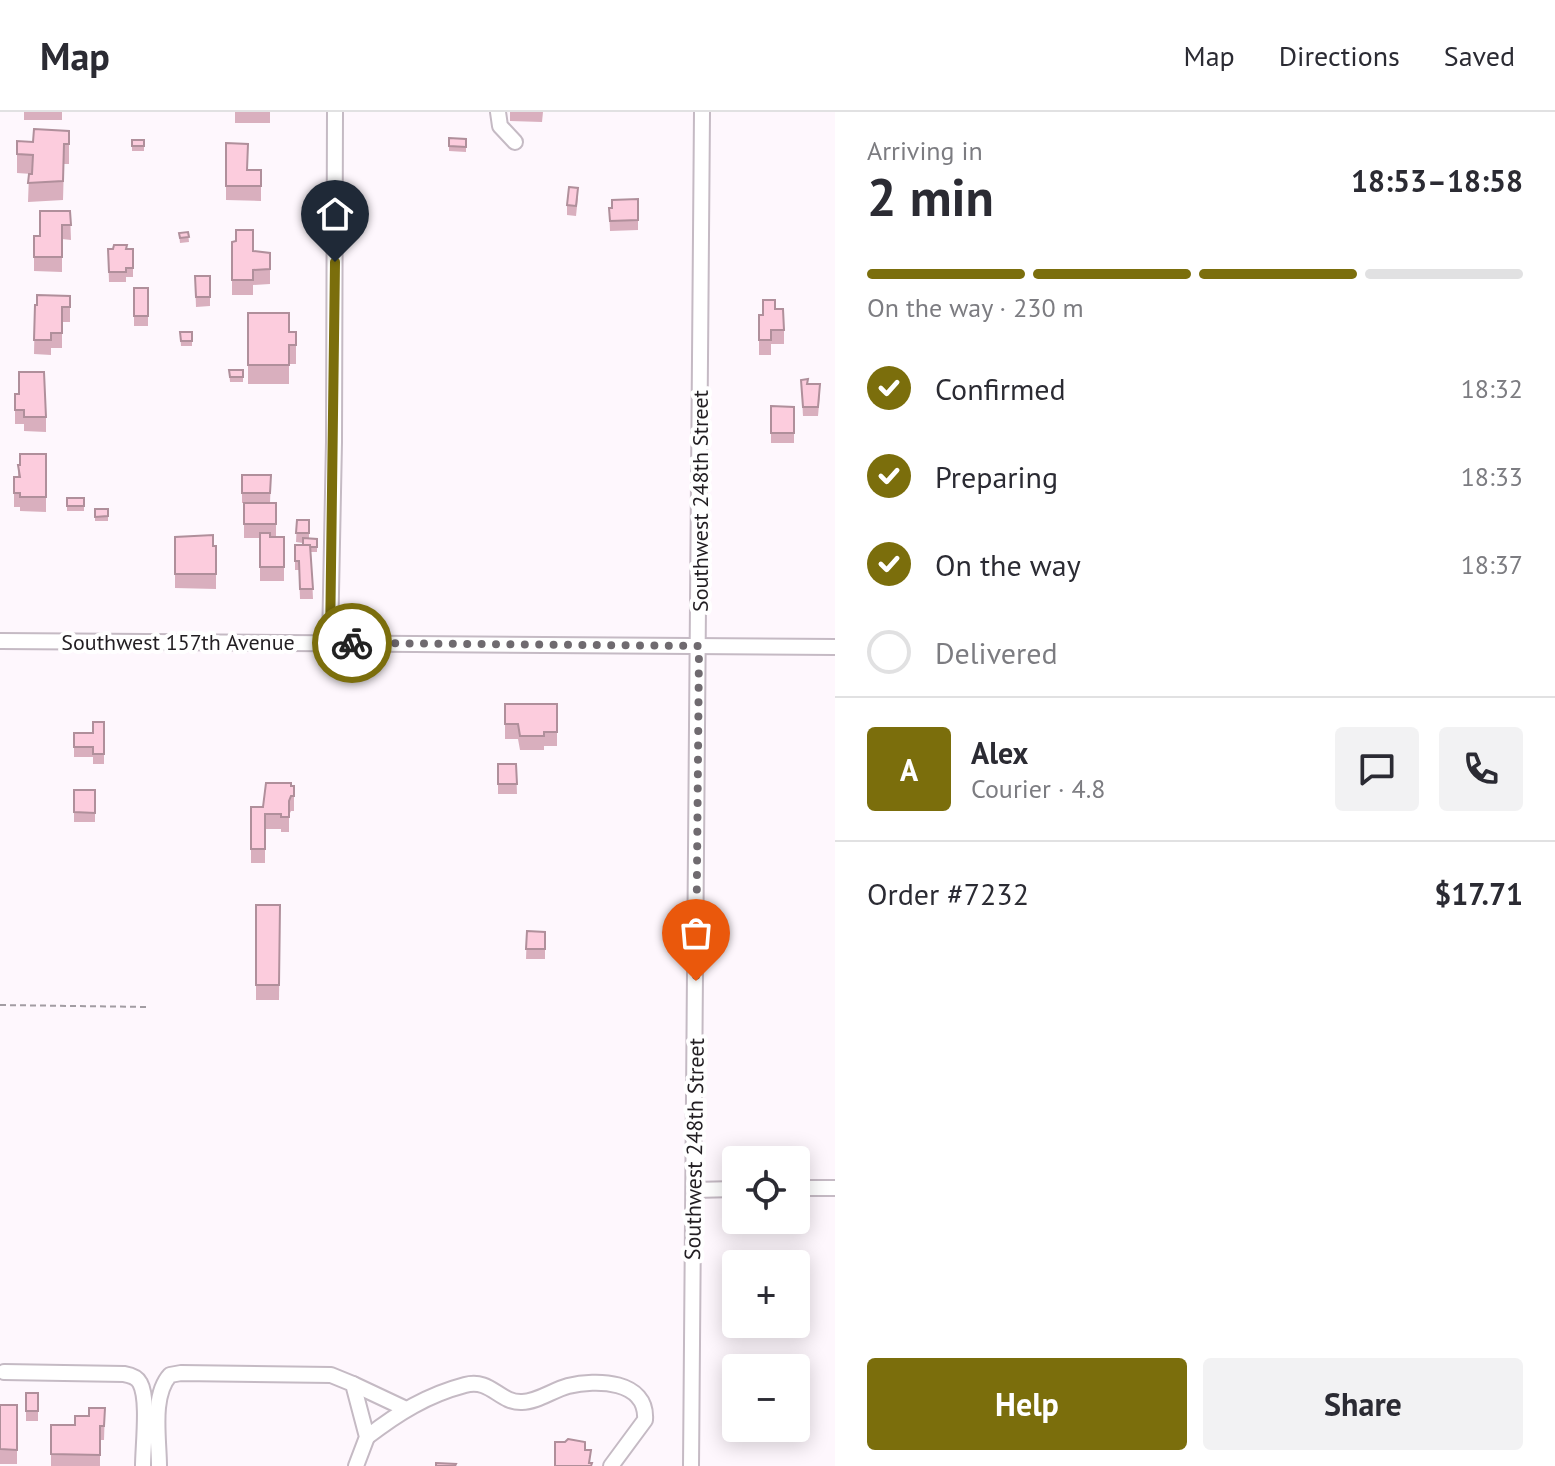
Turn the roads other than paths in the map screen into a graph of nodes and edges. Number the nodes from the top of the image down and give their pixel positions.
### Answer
1 (335, 112) edge
2 (498, 112) edge
3 (702, 112) edge
4 (515, 142) dead end
5 (0, 641) edge
6 (330, 643) junction
7 (699, 646) junction
8 (835, 647) edge
9 (810, 1188) edge
10 (835, 1188) edge
11 (722, 1189) edge
12 (694, 1190) junction
13 (4, 1372) dead end
14 (353, 1384) junction
15 (404, 1408) junction
16 (143, 1432) junction
17 (159, 1432) junction
18 (367, 1437) junction
19 (143, 1466) edge
20 (159, 1466) edge
21 (356, 1466) edge
22 (611, 1466) edge
23 (691, 1466) edge

1 - 6 street
2 - 4 street
3 - 7 street, Southwest 248th Street
5 - 6 street, Southwest 157th Avenue
6 - 7 street, Southwest 157th Avenue
7 - 8 street, Southwest 157th Avenue
7 - 12 street, Southwest 248th Street
9 - 10 street
11 - 12 street
12 - 23 street, Southwest 248th Street
13 - 16 street
14 - 15 street
14 - 17 street
14 - 18 street
15 - 18 street
15 - 22 street
16 - 17 street
16 - 19 street
17 - 20 street
18 - 21 street

